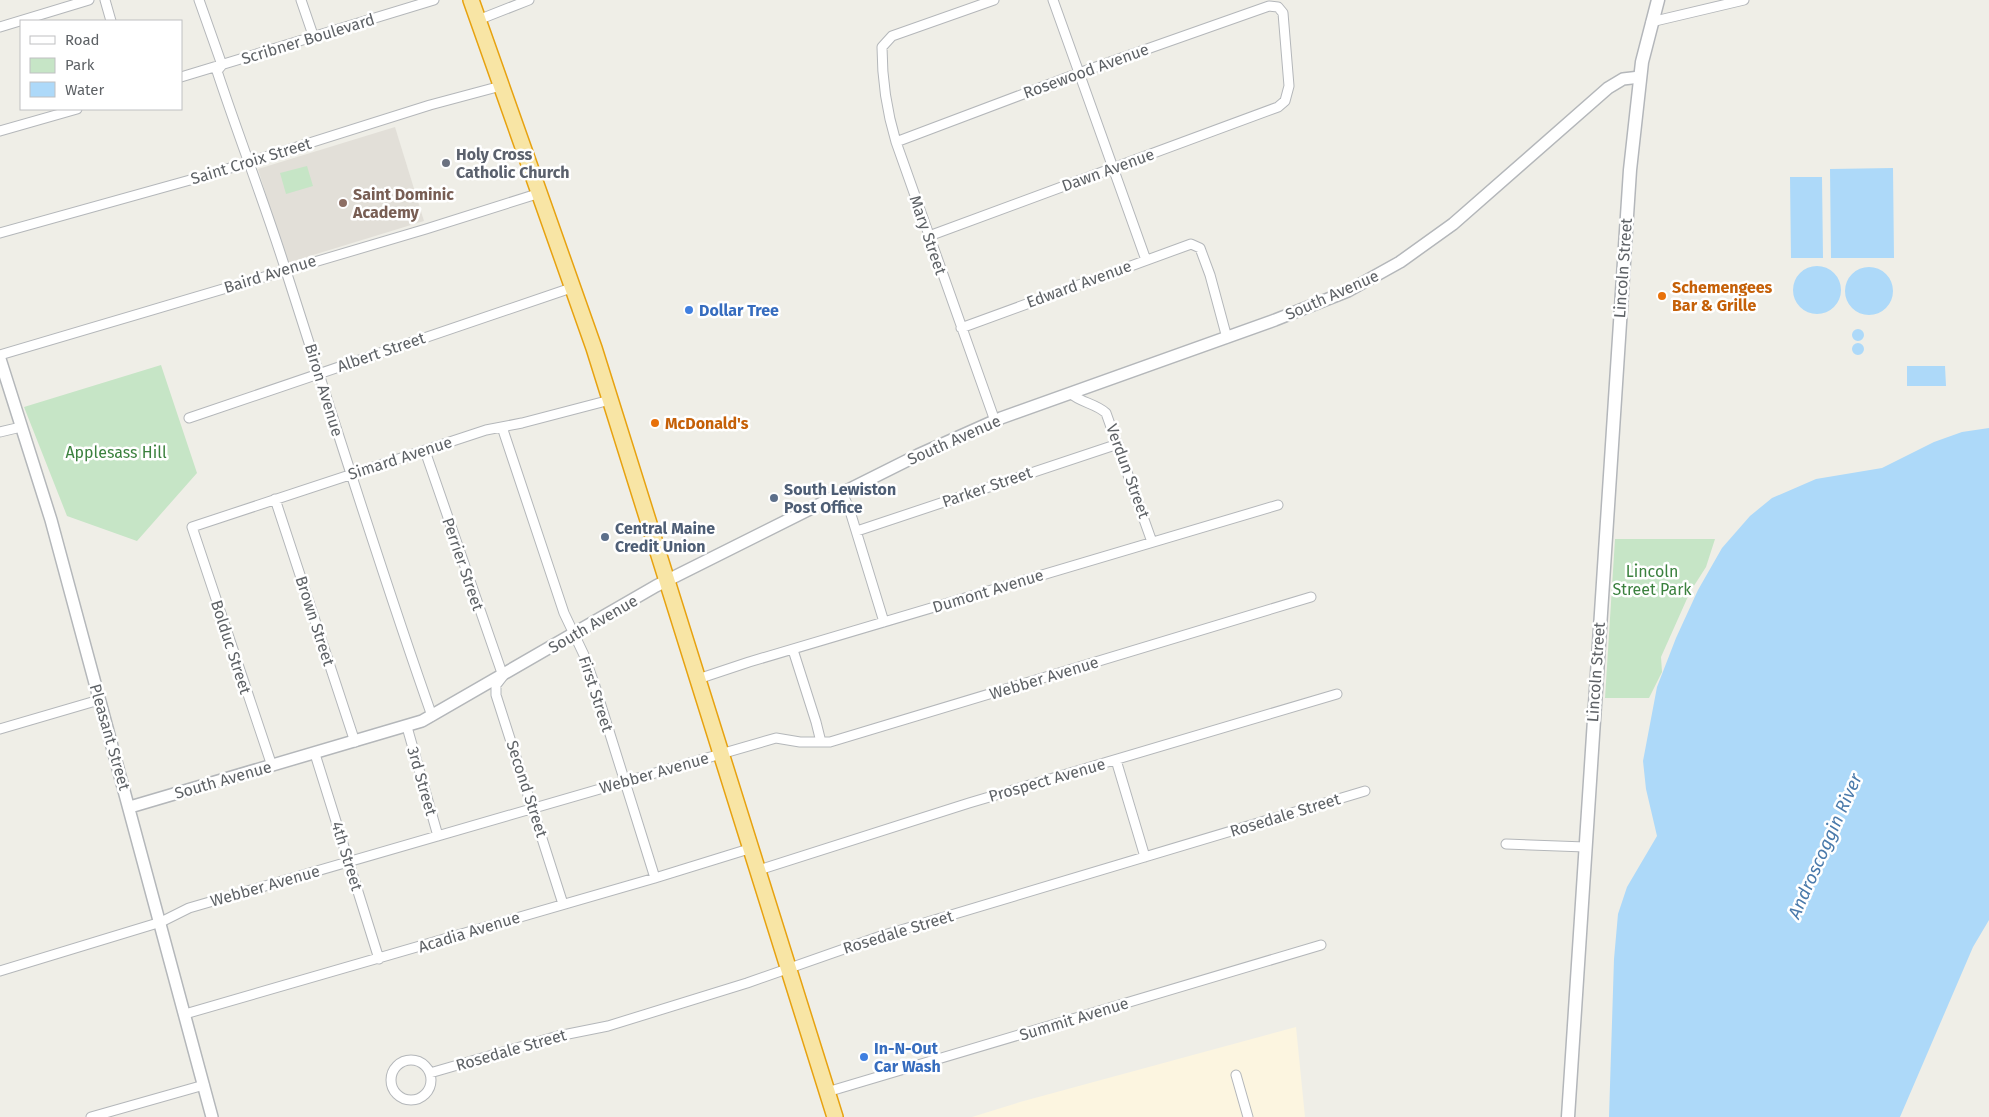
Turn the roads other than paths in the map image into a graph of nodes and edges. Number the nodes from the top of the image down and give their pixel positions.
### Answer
1 (90, 0) edge
2 (105, 0) edge
3 (200, 0) edge
4 (301, 0) edge
5 (434, 0) edge
6 (471, 0) edge
7 (529, 0) edge
8 (994, 0) edge
9 (1053, 0) edge
10 (1658, 0) edge
11 (1744, 0) edge
12 (23, 20) edge
13 (111, 20) edge
14 (478, 20) junction
15 (20, 21) edge
16 (1651, 22) junction
17 (0, 27) edge
18 (314, 38) junction
19 (222, 66) junction
20 (1079, 74) junction
21 (182, 77) edge
22 (1640, 78) junction
23 (501, 86) junction
24 (1285, 101) joint
25 (74, 110) edge
26 (0, 131) edge
27 (896, 142) junction
28 (248, 162) junction
29 (1114, 168) junction
30 (540, 193) junction
31 (0, 233) edge
32 (929, 236) junction
33 (1146, 260) junction
34 (286, 270) junction
35 (574, 287) junction
36 (961, 328) junction
37 (1227, 338) junction
38 (0, 355) edge
39 (0, 359) edge
40 (319, 373) junction
41 (1070, 392) junction
42 (610, 400) junction
43 (188, 418) dead end
44 (995, 421) junction
45 (21, 427) junction
46 (502, 428) junction
47 (0, 432) edge
48 (1118, 444) junction
49 (425, 451) junction
50 (349, 474) junction
51 (842, 493) junction
52 (275, 499) junction
53 (1278, 505) dead end
54 (192, 527) joint
55 (857, 531) junction
56 (1152, 542) junction
57 (666, 582) junction
58 (1311, 597) dead end
59 (884, 622) junction
60 (574, 635) junction
61 (793, 650) junction
62 (503, 676) junction
63 (698, 679) junction
64 (1337, 694) dead end
65 (99, 700) junction
66 (432, 716) junction
67 (407, 727) junction
68 (0, 728) edge
69 (355, 742) junction
70 (821, 742) junction
71 (722, 753) junction
72 (315, 754) junction
73 (1116, 760) junction
74 (272, 766) junction
75 (625, 781) junction
76 (1365, 791) dead end
77 (130, 807) junction
78 (533, 809) junction
79 (438, 836) junction
80 (1506, 844) dead end
81 (1585, 847) junction
82 (752, 848) junction
83 (1145, 857) junction
84 (349, 862) junction
85 (759, 870) junction
86 (655, 878) junction
87 (562, 904) junction
88 (161, 922) junction
89 (1321, 946) dead end
90 (379, 959) junction
91 (789, 968) junction
92 (0, 971) edge
93 (185, 1014) junction
94 (430, 1073) junction
95 (1236, 1075) dead end
96 (204, 1085) junction
97 (827, 1092) junction
98 (91, 1117) edge
99 (212, 1117) edge
100 (835, 1117) edge
101 (1248, 1117) edge
102 (1568, 1117) edge

1 - 12 street
2 - 13 street
3 - 19 street
4 - 18 street
5 - 18 street, Scribner Boulevard
6 - 14 highway
7 - 14 street
8 - 27 street, Mary Street
9 - 20 street
10 - 16 main road, Lincoln Street
11 - 16 street
14 - 23 highway
15 - 17 street
16 - 22 main road, Lincoln Street
18 - 19 street, Scribner Boulevard
19 - 21 street, Scribner Boulevard
19 - 28 street, Biron Avenue
20 - 24 street, Rosewood Avenue
20 - 27 street, Rosewood Avenue
20 - 29 street
22 - 37 street, South Avenue
22 - 81 main road, Lincoln Street
23 - 28 street, Saint Croix Street
23 - 30 highway
24 - 29 street, Dawn Avenue
25 - 26 street
27 - 32 street, Mary Street
28 - 31 street, Saint Croix Street
28 - 34 street, Biron Avenue
29 - 32 street, Dawn Avenue
29 - 33 street
30 - 34 street, Baird Avenue
30 - 35 highway
32 - 36 street, Mary Street
33 - 36 street, Edward Avenue
33 - 37 street, Edward Avenue
34 - 38 street, Baird Avenue
34 - 40 street, Biron Avenue
35 - 40 street, Albert Street
35 - 42 highway
36 - 44 street, Mary Street
37 - 41 street, South Avenue
39 - 45 street, Pleasant Street
40 - 43 street, Albert Street
40 - 50 street, Biron Avenue
41 - 44 street, South Avenue
41 - 48 street, Verdun Street
42 - 46 street, Simard Avenue
42 - 57 highway
44 - 51 street, South Avenue
45 - 47 street
45 - 65 street, Pleasant Street
46 - 49 street, Simard Avenue
46 - 60 street, First Street
48 - 55 street, Parker Street
48 - 56 street, Verdun Street
49 - 50 street, Simard Avenue
49 - 62 street, Perrier Street
50 - 52 street, Simard Avenue
50 - 66 street, Biron Avenue
51 - 55 street
51 - 57 street, South Avenue
52 - 54 street, Simard Avenue
52 - 69 street, Brown Street
53 - 56 street, Dumont Avenue
54 - 74 street, Bolduc Street
55 - 59 street
56 - 59 street, Dumont Avenue
57 - 60 street, South Avenue
57 - 63 highway
58 - 70 street, Webber Avenue
59 - 61 street, Dumont Avenue
60 - 62 street, South Avenue
60 - 75 street, First Street
61 - 63 street, Dumont Avenue
61 - 70 street
62 - 66 street, South Avenue
62 - 78 street, Second Street
63 - 71 highway
64 - 73 street, Prospect Avenue
65 - 68 street
65 - 77 street, Pleasant Street
66 - 67 street, South Avenue
67 - 69 street, South Avenue
67 - 79 street, 3rd Street
69 - 72 street, South Avenue
70 - 71 street, Webber Avenue
71 - 75 street, Webber Avenue
71 - 82 highway
72 - 74 street, South Avenue
72 - 84 street, 4th Street
73 - 83 street
73 - 85 street, Prospect Avenue
74 - 77 street, South Avenue
75 - 78 street, Webber Avenue
75 - 86 street, First Street
76 - 83 street, Rosedale Street
77 - 88 street, Pleasant Street
78 - 79 street, Webber Avenue
78 - 87 street, Second Street
79 - 84 street, Webber Avenue
80 - 81 street
81 - 102 main road, Lincoln Street
82 - 85 highway
82 - 86 street, Acadia Avenue
83 - 91 street, Rosedale Street
84 - 88 street, Webber Avenue
84 - 90 street, 4th Street
85 - 91 highway
86 - 87 street, Acadia Avenue
87 - 90 street, Acadia Avenue
88 - 92 street, Webber Avenue
88 - 93 street, Pleasant Street
89 - 97 street, Summit Avenue
90 - 93 street, Acadia Avenue
91 - 94 street, Rosedale Street
91 - 97 highway
93 - 96 street, Pleasant Street
94 - 94 street
95 - 101 street
96 - 98 street
96 - 99 street, Pleasant Street
97 - 100 highway

